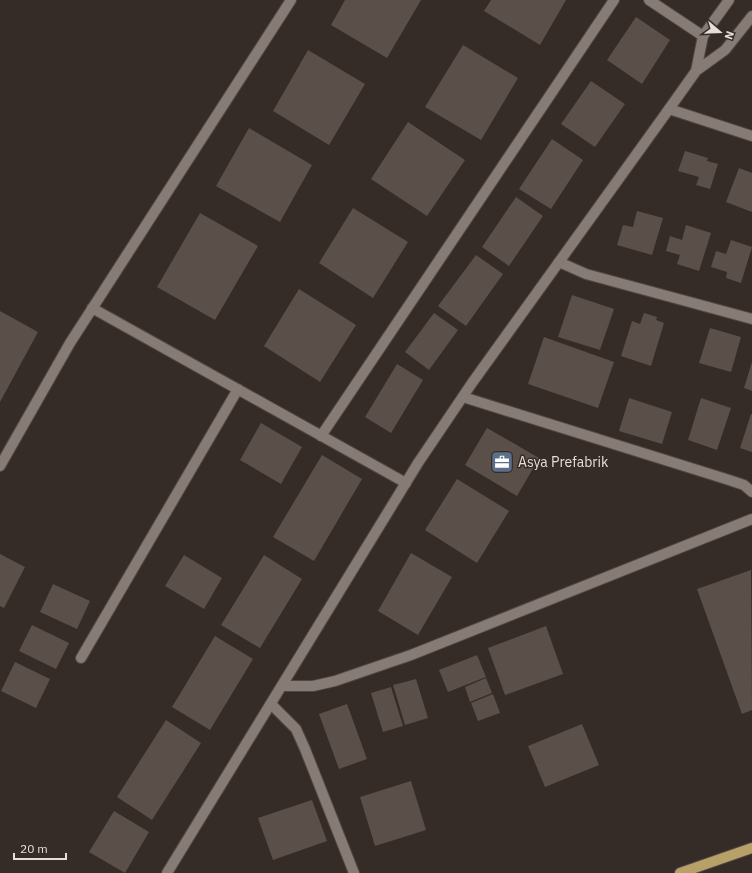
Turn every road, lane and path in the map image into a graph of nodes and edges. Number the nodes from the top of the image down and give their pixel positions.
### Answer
1 (291, 0) edge
2 (614, 0) edge
3 (649, 0) edge
4 (729, 0) edge
5 (752, 16) edge
6 (703, 36) junction
7 (696, 71) junction
8 (669, 110) junction
9 (752, 136) edge
10 (559, 262) junction
11 (92, 308) junction
12 (752, 319) edge
13 (238, 389) junction
14 (463, 397) junction
15 (321, 436) junction
16 (0, 466) edge
17 (406, 483) junction
18 (752, 492) edge
19 (752, 518) edge
20 (81, 658) dead end
21 (282, 686) junction
22 (271, 704) junction
23 (752, 848) edge
24 (168, 873) edge
25 (354, 873) edge
26 (680, 873) edge

1 - 11 street
2 - 15 street
3 - 6 street
4 - 6 street
5 - 7 street
6 - 7 street
7 - 8 street
8 - 9 street
8 - 10 street
10 - 12 street
10 - 14 street
11 - 13 street
11 - 16 street
13 - 15 street
13 - 20 street
14 - 17 street
14 - 18 street
15 - 17 street
17 - 21 street
19 - 21 street
21 - 22 street
22 - 24 street
22 - 25 street
23 - 26 main road

